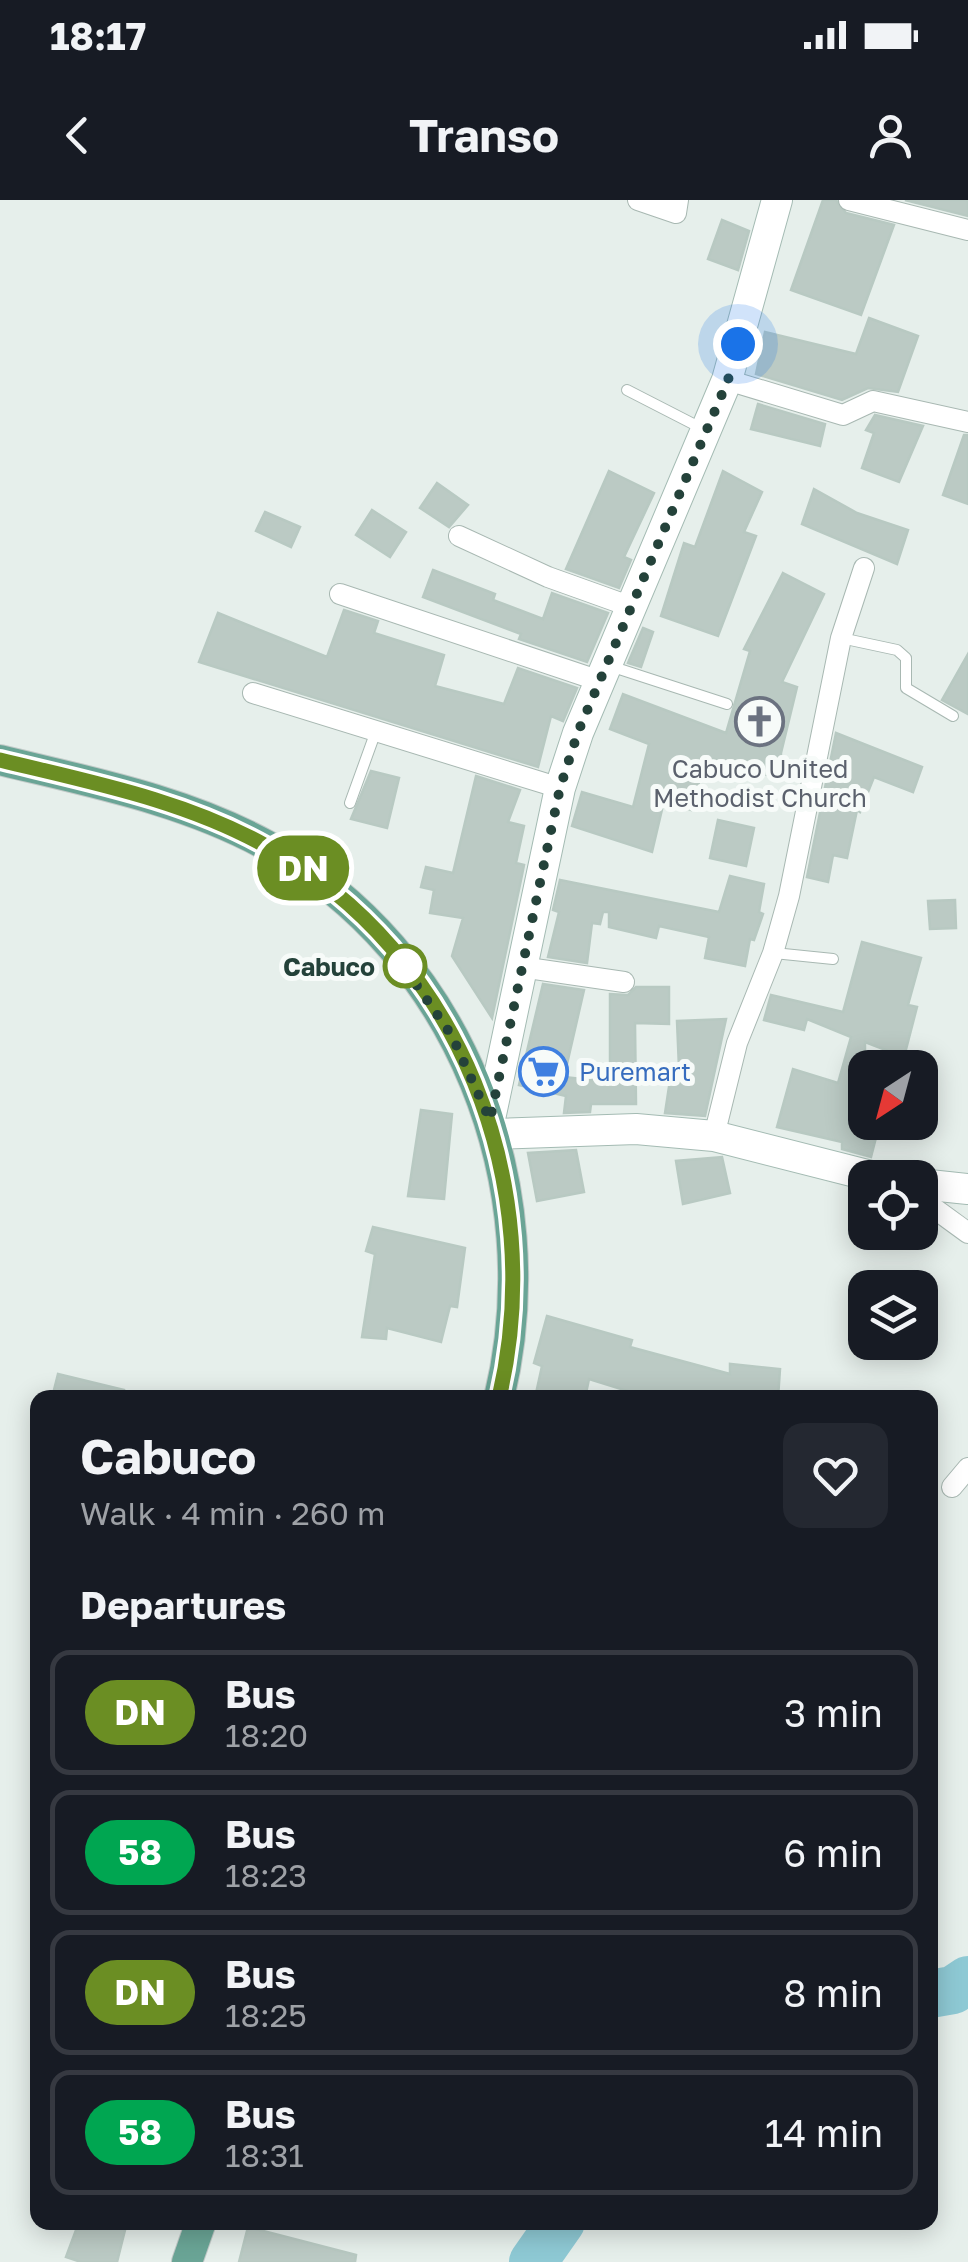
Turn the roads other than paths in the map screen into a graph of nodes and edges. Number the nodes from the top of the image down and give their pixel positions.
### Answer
1 (638, 200) edge
2 (678, 200) edge
3 (777, 200) edge
4 (849, 200) edge
5 (968, 230) edge
6 (728, 380) junction
7 (627, 390) dead end
8 (968, 422) edge
9 (706, 431) junction
10 (458, 536) dead end
11 (864, 568) dead end
12 (340, 594) dead end
13 (629, 606) junction
14 (840, 638) junction
15 (600, 672) junction
16 (253, 693) dead end
17 (727, 704) dead end
18 (953, 716) dead end
19 (376, 731) junction
20 (0, 760) edge
21 (560, 788) junction
22 (350, 803) dead end
23 (773, 952) junction
24 (833, 959) dead end
25 (521, 968) junction
26 (624, 982) dead end
27 (493, 1127) junction
28 (714, 1136) junction
29 (848, 1170) edge
30 (938, 1186) edge
31 (968, 1189) edge
32 (938, 1211) edge
33 (968, 1233) edge
34 (500, 1390) edge
35 (968, 1468) edge
36 (952, 1487) dead end
37 (198, 2230) edge
38 (187, 2262) edge

1 - 2 street
3 - 6 street
4 - 5 street
6 - 8 street
6 - 9 street
7 - 9 lane
9 - 13 street
10 - 13 street
11 - 14 street
12 - 15 street
13 - 15 street
14 - 18 lane
14 - 23 street
15 - 17 lane
15 - 21 street
16 - 19 street
19 - 21 street
19 - 22 lane
20 - 27 main road
21 - 25 street
23 - 24 lane
23 - 28 street
25 - 26 street
25 - 27 street
27 - 28 street
27 - 34 main road
28 - 29 street
30 - 31 street
32 - 33 street
35 - 36 street
37 - 38 main road

